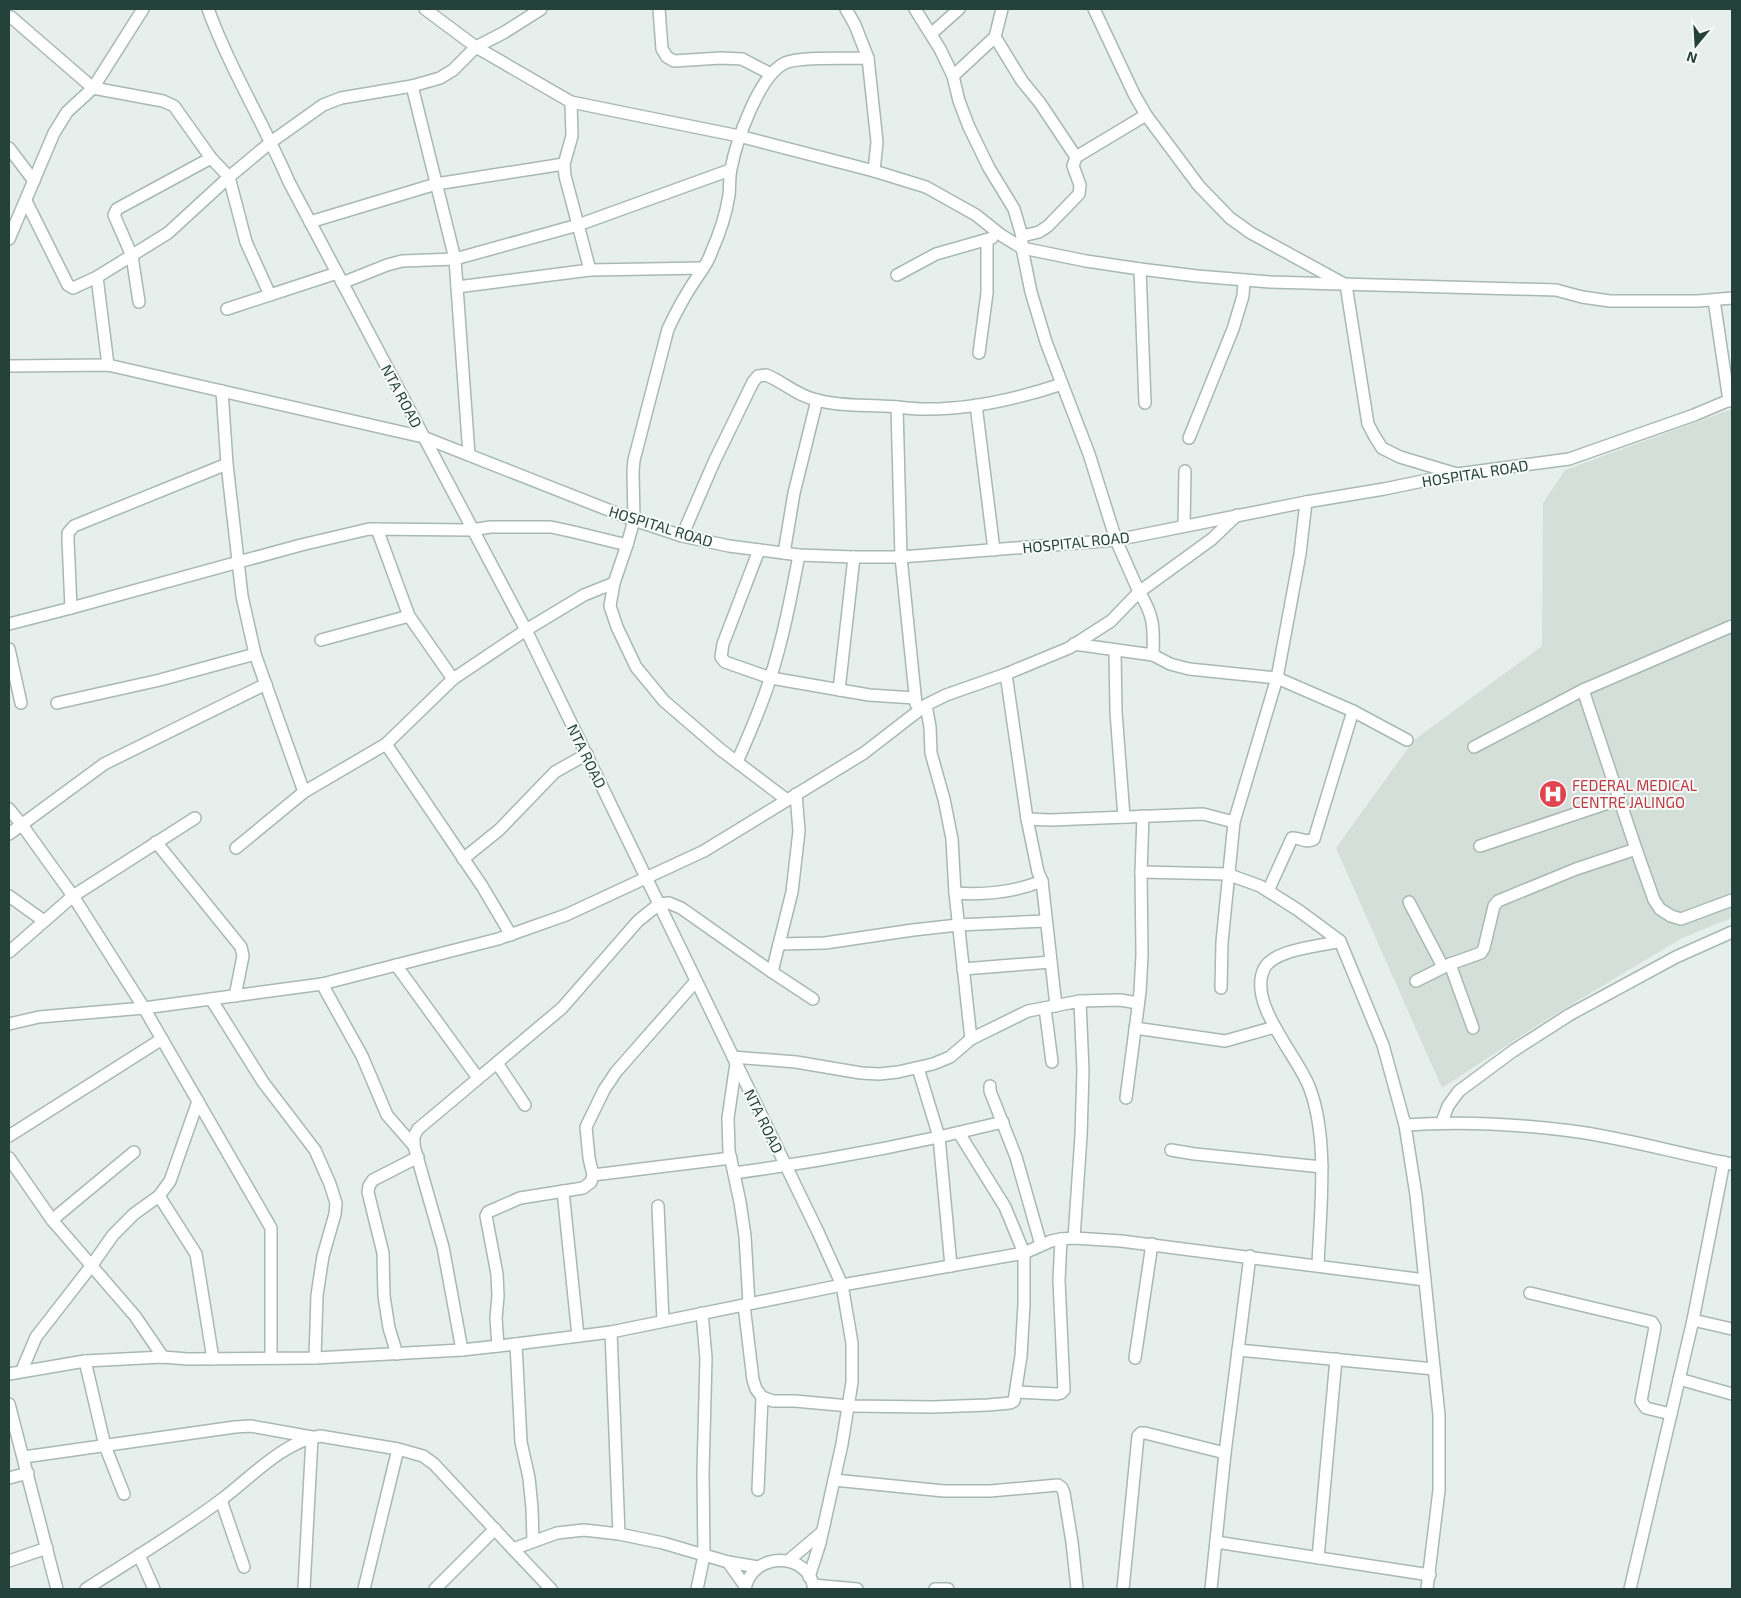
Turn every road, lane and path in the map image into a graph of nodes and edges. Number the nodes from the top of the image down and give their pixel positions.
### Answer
1 (143, 9) edge
2 (208, 9) edge
3 (425, 9) edge
4 (541, 9) edge
5 (660, 9) edge
6 (846, 9) edge
7 (915, 9) edge
8 (959, 9) edge
9 (1002, 9) edge
10 (1094, 9) edge
11 (11, 17) dead end
12 (931, 34) junction
13 (994, 37) junction
14 (476, 47) junction
15 (868, 58) junction
16 (771, 74) junction
17 (953, 76) junction
18 (412, 86) junction
19 (93, 88) junction
20 (571, 102) junction
21 (1146, 115) junction
22 (739, 136) junction
23 (271, 142) junction
24 (9, 148) edge
25 (1076, 157) junction
26 (211, 158) junction
27 (564, 164) junction
28 (730, 170) junction
29 (874, 171) junction
30 (229, 177) junction
31 (34, 181) junction
32 (436, 184) junction
33 (26, 201) junction
34 (310, 222) junction
35 (578, 225) junction
36 (1001, 235) junction
37 (1022, 236) junction
38 (9, 240) edge
39 (987, 240) junction
40 (1022, 248) junction
41 (132, 256) junction
42 (455, 259) junction
43 (703, 268) junction
44 (1140, 269) junction
45 (590, 270) junction
46 (897, 275) dead end
47 (97, 277) junction
48 (340, 278) junction
49 (1244, 280) junction
50 (1346, 285) junction
51 (457, 287) junction
52 (270, 295) junction
53 (1732, 298) edge
54 (1714, 300) junction
55 (139, 302) dead end
56 (227, 308) dead end
57 (979, 353) dead end
58 (108, 365) junction
59 (9, 366) edge
60 (1062, 384) junction
61 (222, 391) junction
62 (817, 400) junction
63 (1731, 400) edge
64 (1145, 403) dead end
65 (976, 405) junction
66 (897, 407) junction
67 (423, 437) junction
68 (1188, 438) dead end
69 (469, 455) junction
70 (227, 464) junction
71 (1186, 471) dead end
72 (1457, 474) junction
73 (1306, 502) junction
74 (1237, 515) junction
75 (634, 520) junction
76 (1184, 526) junction
77 (377, 530) junction
78 (472, 530) junction
79 (682, 536) junction
80 (1116, 540) junction
81 (627, 545) junction
82 (759, 550) junction
83 (994, 550) junction
84 (784, 553) junction
85 (799, 555) junction
86 (854, 557) junction
87 (901, 557) junction
88 (238, 562) junction
89 (614, 582) junction
90 (1140, 592) junction
91 (71, 608) junction
92 (409, 616) junction
93 (9, 624) edge
94 (1732, 626) edge
95 (526, 630) junction
96 (321, 640) dead end
97 (1074, 644) junction
98 (9, 649) edge
99 (1115, 651) junction
100 (255, 654) junction
101 (1154, 655) junction
102 (1006, 674) junction
103 (770, 678) junction
104 (1277, 678) junction
105 (453, 679) junction
106 (266, 684) junction
107 (839, 690) junction
108 (1584, 690) junction
109 (916, 698) junction
110 (57, 703) dead end
111 (21, 704) dead end
112 (921, 708) junction
113 (1353, 712) junction
114 (1406, 740) dead end
115 (386, 744) junction
116 (1474, 747) dead end
117 (587, 754) junction
118 (737, 762) junction
119 (304, 792) junction
120 (792, 797) junction
121 (1620, 798) junction
122 (9, 808) edge
123 (1143, 816) junction
124 (1124, 817) junction
125 (195, 818) dead end
126 (1027, 819) junction
127 (1234, 822) junction
128 (22, 825) junction
129 (9, 834) edge
130 (156, 842) junction
131 (1480, 846) dead end
132 (236, 848) dead end
133 (1636, 850) junction
134 (463, 859) junction
135 (1141, 872) junction
136 (1227, 874) junction
137 (646, 878) junction
138 (1042, 881) junction
139 (1268, 891) junction
140 (954, 893) junction
141 (9, 896) edge
142 (73, 896) junction
143 (1732, 900) edge
144 (1409, 902) dead end
145 (659, 904) junction
146 (44, 921) junction
147 (1046, 921) junction
148 (958, 926) junction
149 (1732, 932) edge
150 (511, 935) junction
151 (1340, 941) junction
152 (779, 944) junction
153 (9, 952) edge
154 (1051, 962) junction
155 (396, 965) junction
156 (1447, 966) junction
157 (963, 969) junction
158 (772, 972) junction
159 (696, 981) junction
160 (1416, 981) dead end
161 (322, 984) junction
162 (1222, 988) dead end
163 (235, 996) junction
164 (813, 998) dead end
165 (211, 999) junction
166 (1080, 1001) junction
167 (1138, 1003) junction
168 (1050, 1007) junction
169 (144, 1008) junction
170 (9, 1024) edge
171 (1275, 1027) junction
172 (1134, 1028) junction
173 (1473, 1028) dead end
174 (162, 1039) junction
175 (971, 1039) junction
176 (734, 1060) junction
177 (1052, 1062) dead end
178 (497, 1063) junction
179 (918, 1068) junction
180 (478, 1078) junction
181 (990, 1086) dead end
182 (1126, 1098) dead end
183 (198, 1100) junction
184 (525, 1105) dead end
185 (1003, 1122) junction
186 (1442, 1122) junction
187 (1405, 1125) junction
188 (959, 1133) junction
189 (9, 1136) edge
190 (939, 1137) junction
191 (414, 1146) junction
192 (1172, 1150) dead end
193 (134, 1152) dead end
194 (418, 1157) junction
195 (9, 1158) edge
196 (731, 1158) junction
197 (1728, 1163) edge
198 (786, 1166) junction
199 (1322, 1167) junction
200 (734, 1173) junction
201 (593, 1175) junction
202 (563, 1191) junction
203 (159, 1196) junction
204 (658, 1206) dead end
205 (52, 1220) junction
206 (1074, 1238) junction
207 (1061, 1239) junction
208 (1152, 1244) junction
209 (1041, 1245) junction
210 (1024, 1253) junction
211 (1250, 1256) junction
212 (92, 1265) junction
213 (950, 1266) junction
214 (1318, 1266) junction
215 (1425, 1280) junction
216 (842, 1285) junction
217 (1530, 1293) dead end
218 (746, 1305) junction
219 (702, 1313) junction
220 (1693, 1320) junction
221 (663, 1321) junction
222 (1732, 1329) edge
223 (611, 1332) junction
224 (578, 1336) junction
225 (516, 1344) junction
226 (498, 1346) junction
227 (462, 1350) junction
228 (1238, 1350) junction
229 (396, 1354) junction
230 (163, 1357) junction
231 (271, 1358) junction
232 (315, 1358) junction
233 (1135, 1358) dead end
234 (213, 1359) junction
235 (1336, 1359) junction
236 (85, 1360) junction
237 (1434, 1369) junction
238 (22, 1370) junction
239 (9, 1374) edge
240 (1679, 1379) junction
241 (1016, 1392) junction
242 (1732, 1394) edge
243 (762, 1397) junction
244 (9, 1404) edge
245 (849, 1406) junction
246 (1672, 1414) junction
247 (312, 1437) junction
248 (105, 1446) junction
249 (398, 1449) junction
250 (1225, 1453) junction
251 (24, 1458) junction
252 (28, 1473) junction
253 (9, 1478) edge
254 (834, 1480) junction
255 (758, 1490) dead end
256 (124, 1494) dead end
257 (221, 1500) junction
258 (496, 1529) junction
259 (821, 1532) junction
260 (619, 1534) junction
261 (533, 1541) junction
262 (1216, 1542) junction
263 (47, 1548) junction
264 (513, 1549) junction
265 (139, 1556) junction
266 (704, 1556) junction
267 (1318, 1558) junction
268 (9, 1561) edge
269 (788, 1561) junction
270 (728, 1562) junction
271 (244, 1566) dead end
272 (758, 1567) junction
273 (1430, 1575) junction
274 (812, 1584) edge
275 (745, 1588) edge
276 (57, 1589) edge
277 (86, 1589) edge
278 (154, 1589) edge
279 (304, 1589) edge
280 (364, 1589) edge
281 (435, 1589) edge
282 (550, 1589) edge
283 (697, 1589) edge
284 (857, 1589) edge
285 (935, 1589) edge
286 (948, 1589) edge
287 (1077, 1589) edge
288 (1123, 1589) edge
289 (1211, 1589) edge
290 (1427, 1589) edge
291 (1630, 1589) edge

1 - 19 street
2 - 23 street, NTA ROAD
3 - 14 street
4 - 14 street
5 - 16 street
6 - 15 street
7 - 12 street
8 - 12 street
9 - 13 street
10 - 21 street
11 - 19 street
12 - 17 street
13 - 17 street
13 - 25 street
14 - 18 street
14 - 20 street
15 - 16 street
15 - 29 street
16 - 22 street
17 - 37 street
18 - 23 street
18 - 32 street
19 - 26 street
19 - 31 street
20 - 22 street
20 - 27 street
21 - 25 street
21 - 50 street
22 - 28 street
22 - 29 street
23 - 30 street
23 - 34 street, NTA ROAD
24 - 31 street
25 - 37 street
26 - 30 street
26 - 41 street
27 - 32 street
27 - 35 street
28 - 35 street
28 - 43 street
29 - 36 street
30 - 41 street
30 - 52 street
31 - 33 street
32 - 34 street
32 - 42 street
33 - 38 street
33 - 47 street
34 - 48 street, NTA ROAD
35 - 42 street
35 - 45 street
36 - 39 street
36 - 40 street
37 - 40 street
39 - 46 street
39 - 57 street
40 - 44 street
40 - 60 street
41 - 47 street
41 - 55 street
42 - 48 street
42 - 51 street
43 - 45 street
43 - 75 street
44 - 49 street
44 - 64 street
45 - 51 street
47 - 58 street
48 - 52 street
48 - 67 street, NTA ROAD
49 - 50 street
49 - 68 street
50 - 54 street
50 - 72 street
51 - 69 street
52 - 56 street
53 - 54 street
54 - 63 street
58 - 59 street, HOSPITAL ROAD
58 - 61 street, HOSPITAL ROAD
60 - 65 street
60 - 80 street
61 - 67 street, HOSPITAL ROAD
61 - 70 street
62 - 66 street
62 - 79 street
62 - 84 street
63 - 72 street, HOSPITAL ROAD
65 - 66 street
65 - 83 street
66 - 87 street
67 - 69 street, HOSPITAL ROAD
67 - 78 street, NTA ROAD
69 - 75 street, HOSPITAL ROAD
70 - 88 street
70 - 91 street
71 - 76 street
72 - 73 street, HOSPITAL ROAD
73 - 74 street, HOSPITAL ROAD
73 - 104 street
74 - 76 street, HOSPITAL ROAD
74 - 90 street
75 - 79 street, HOSPITAL ROAD
75 - 81 street
76 - 80 street, HOSPITAL ROAD
77 - 78 street
77 - 88 street
77 - 92 street
78 - 81 street
78 - 95 street, NTA ROAD
79 - 82 street, HOSPITAL ROAD
80 - 83 street, HOSPITAL ROAD
80 - 90 street
81 - 89 street
82 - 84 street, HOSPITAL ROAD
82 - 103 street
83 - 87 street, HOSPITAL ROAD
84 - 85 street, HOSPITAL ROAD
85 - 86 street, HOSPITAL ROAD
85 - 103 street
86 - 87 street, HOSPITAL ROAD
86 - 107 street
87 - 109 street
88 - 91 street
88 - 100 street
89 - 95 street
89 - 118 street
90 - 97 street
90 - 101 street
91 - 93 street
92 - 96 street
92 - 105 street
94 - 108 street
95 - 105 street
95 - 117 street, NTA ROAD
97 - 99 street
97 - 102 street
98 - 111 street
99 - 101 street
99 - 124 street
100 - 106 street
100 - 110 street
101 - 104 street
102 - 112 street
102 - 126 street
103 - 107 street
103 - 118 street
104 - 113 street
104 - 127 street
105 - 115 street
106 - 119 street
106 - 128 street
107 - 109 street
108 - 116 street
108 - 121 street
109 - 112 street
112 - 120 street
112 - 140 street
113 - 114 street
113 - 139 street
115 - 119 street
115 - 134 street
117 - 134 street
117 - 137 street, NTA ROAD
118 - 120 street
119 - 132 street
120 - 137 street
120 - 152 street
121 - 131 street
121 - 133 street
122 - 128 street
123 - 124 street
123 - 127 street
123 - 135 street
124 - 126 street
125 - 130 street
126 - 138 street
127 - 136 street
128 - 129 street
128 - 142 street
130 - 142 street
130 - 163 street
133 - 143 street
133 - 156 street
134 - 150 street
135 - 136 street
135 - 167 street
136 - 139 street
136 - 162 street
137 - 145 street, NTA ROAD
137 - 150 street
138 - 140 street
138 - 147 street
139 - 151 street
140 - 148 street
141 - 146 street
142 - 146 street
142 - 169 street
144 - 156 street
145 - 158 street
145 - 159 street, NTA ROAD
145 - 178 street
146 - 153 street
147 - 148 street
147 - 154 street
148 - 152 street
148 - 157 street
149 - 186 street
150 - 155 street
151 - 171 street
151 - 187 street
152 - 158 street
154 - 157 street
154 - 168 street
155 - 161 street
155 - 180 street
156 - 160 street
156 - 173 street
157 - 175 street
158 - 164 street
159 - 176 street, NTA ROAD
159 - 201 street
161 - 163 street
161 - 191 street
163 - 165 street
165 - 169 street
165 - 232 street
166 - 167 street
166 - 168 street
166 - 206 street
167 - 172 street
168 - 175 street
168 - 177 street
169 - 170 street
169 - 174 street
171 - 172 street
171 - 199 street
172 - 182 street
174 - 183 street
174 - 189 street
175 - 179 street
176 - 179 street
176 - 196 street
176 - 198 street, NTA ROAD
178 - 180 street
178 - 184 street
179 - 190 street
180 - 191 street
181 - 185 street
183 - 203 street
183 - 231 street
185 - 188 street
185 - 209 street
186 - 187 street
186 - 197 street
187 - 215 street
188 - 190 street
188 - 210 street
190 - 198 street
190 - 213 street
191 - 194 street
192 - 199 street
193 - 205 street
194 - 227 street
194 - 229 street
195 - 205 street
196 - 200 street
196 - 201 street
197 - 220 street
198 - 200 street
198 - 216 street, NTA ROAD
199 - 214 street
200 - 218 street
201 - 202 street
202 - 224 street
202 - 226 street
203 - 212 street
203 - 234 street
204 - 221 street
205 - 212 street
206 - 207 street
206 - 208 street
207 - 209 street
207 - 241 street
208 - 211 street
208 - 233 street
209 - 210 street
210 - 213 street
210 - 241 street
211 - 214 street
211 - 228 street
212 - 230 street
212 - 238 street
213 - 216 street
214 - 215 street
215 - 237 street
216 - 218 street
216 - 245 street, NTA ROAD
217 - 246 street
218 - 219 street
218 - 243 street
219 - 221 street
219 - 266 street
220 - 222 street
220 - 240 street
221 - 223 street
223 - 224 street
223 - 260 street
224 - 225 street
225 - 226 street
225 - 261 street
226 - 227 street
227 - 229 street
228 - 235 street
228 - 250 street
229 - 232 street
230 - 234 street
230 - 236 street
231 - 232 street
231 - 234 street
235 - 237 street
235 - 267 street
236 - 238 street
236 - 248 street
237 - 273 street
238 - 239 street
240 - 242 street
240 - 246 street
241 - 245 street
243 - 245 street
243 - 255 street
244 - 251 street
245 - 254 street, NTA ROAD
246 - 291 street
247 - 248 street
247 - 249 street
247 - 257 street
247 - 279 street
248 - 251 street
248 - 256 street
249 - 258 street
249 - 280 street
250 - 262 street
250 - 288 street
251 - 252 street
252 - 253 street
252 - 263 street
254 - 259 street, NTA ROAD
254 - 287 street
257 - 265 street
257 - 271 street
258 - 264 street
258 - 281 street
259 - 269 street
259 - 274 street, NTA ROAD
260 - 261 street
260 - 266 street
261 - 264 street
262 - 267 street
262 - 289 street
263 - 268 street
263 - 276 street
264 - 282 street
265 - 277 street
265 - 278 street
266 - 270 street
266 - 283 street
267 - 273 street
269 - 272 street
269 - 274 street
270 - 272 street
270 - 275 street
272 - 275 street
273 - 290 street
274 - 284 street
285 - 286 street

